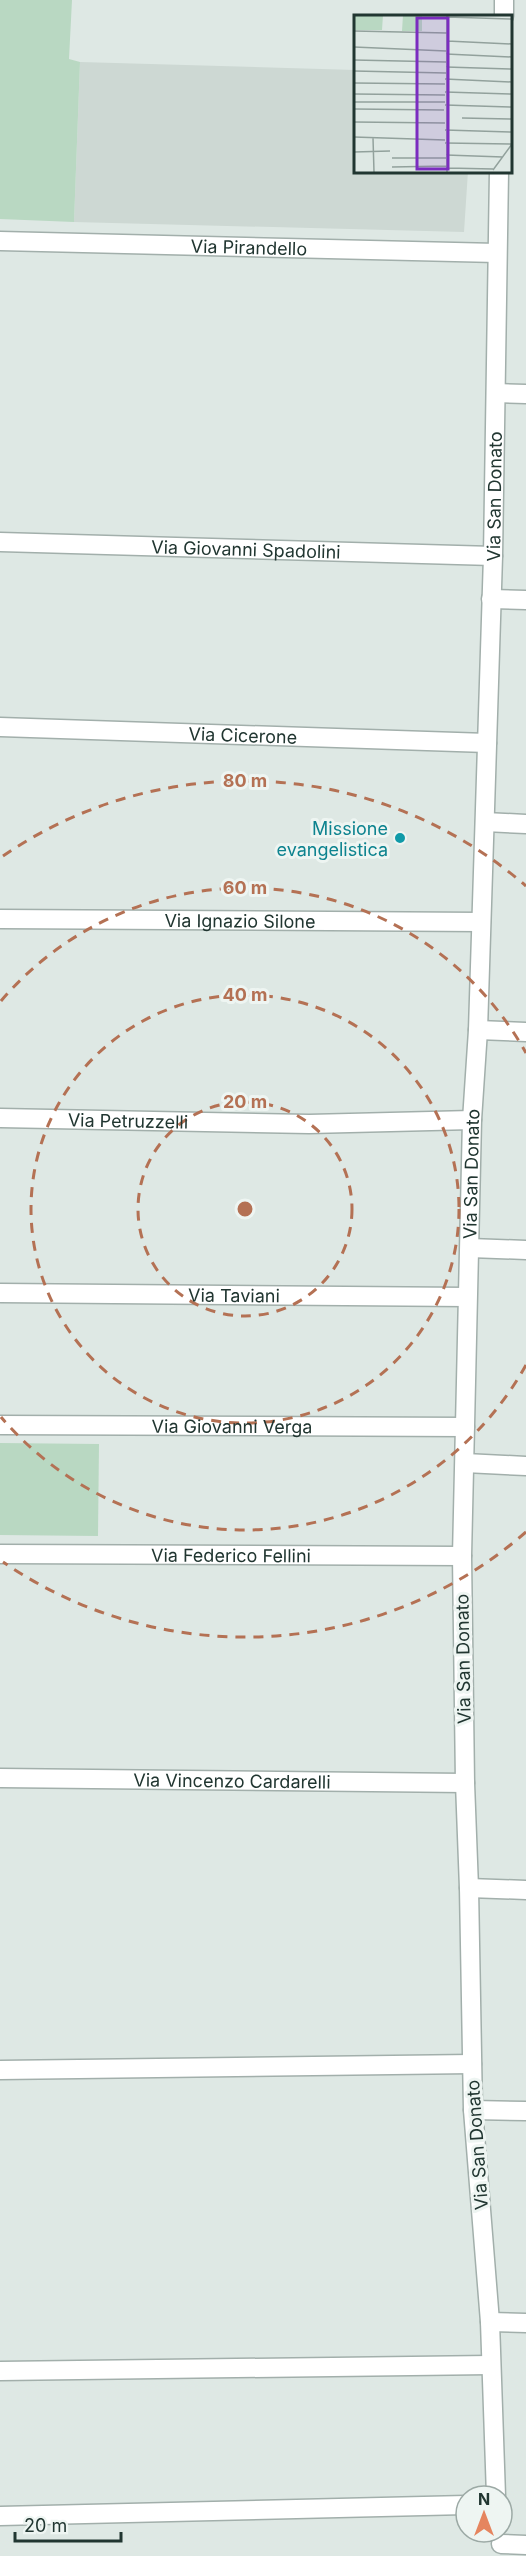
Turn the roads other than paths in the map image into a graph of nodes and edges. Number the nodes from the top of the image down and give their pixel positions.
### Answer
1 (499, 172) edge
2 (0, 241) edge
3 (497, 253) junction
4 (496, 393) junction
5 (526, 394) edge
6 (0, 542) edge
7 (493, 556) junction
8 (491, 599) junction
9 (526, 600) edge
10 (0, 727) edge
11 (487, 743) junction
12 (485, 822) junction
13 (526, 824) edge
14 (0, 919) edge
15 (481, 922) junction
16 (478, 1030) junction
17 (526, 1032) edge
18 (0, 1118) edge
19 (472, 1120) junction
20 (470, 1248) junction
21 (526, 1250) edge
22 (0, 1293) edge
23 (467, 1297) junction
24 (0, 1425) edge
25 (465, 1428) junction
26 (465, 1463) junction
27 (526, 1466) edge
28 (0, 1554) edge
29 (462, 1556) junction
30 (0, 1778) edge
31 (465, 1783) junction
32 (470, 1888) junction
33 (526, 1890) edge
34 (472, 2064) junction
35 (0, 2070) edge
36 (473, 2110) junction
37 (526, 2111) edge
38 (490, 2322) junction
39 (526, 2323) edge
40 (490, 2365) junction
41 (0, 2371) edge
42 (495, 2484) edge
43 (454, 2505) edge
44 (0, 2516) edge
45 (501, 2544) edge
46 (526, 2545) edge

1 - 3 street, Via San Donato
2 - 3 street, Via Pirandello
3 - 4 street, Via San Donato
4 - 5 street
4 - 7 street, Via San Donato
6 - 7 street, Via Giovanni Spadolini
7 - 8 street, Via San Donato
8 - 9 street
8 - 11 street, Via San Donato
10 - 11 street, Via Cicerone
11 - 12 street, Via San Donato
12 - 13 street
12 - 15 street, Via San Donato
14 - 15 street, Via Ignazio Silone
15 - 16 street, Via San Donato
16 - 17 street
16 - 19 street, Via San Donato
18 - 19 street, Via Petruzzelli
19 - 20 street, Via San Donato
20 - 21 street
20 - 23 street, Via San Donato
22 - 23 street, Via Taviani
23 - 25 street, Via San Donato
24 - 25 street, Via Giovanni Verga
25 - 26 street, Via San Donato
26 - 27 street
26 - 29 street, Via San Donato
28 - 29 street, Via Federico Fellini
29 - 31 street, Via San Donato
30 - 31 street, Via Vincenzo Cardarelli
31 - 32 street, Via San Donato
32 - 33 street
32 - 34 street, Via San Donato
34 - 35 street
34 - 36 street, Via San Donato
36 - 37 street
36 - 38 street, Via San Donato
38 - 39 street
38 - 40 street, Via San Donato
40 - 41 street
40 - 42 street, Via San Donato
43 - 44 street
45 - 46 street

